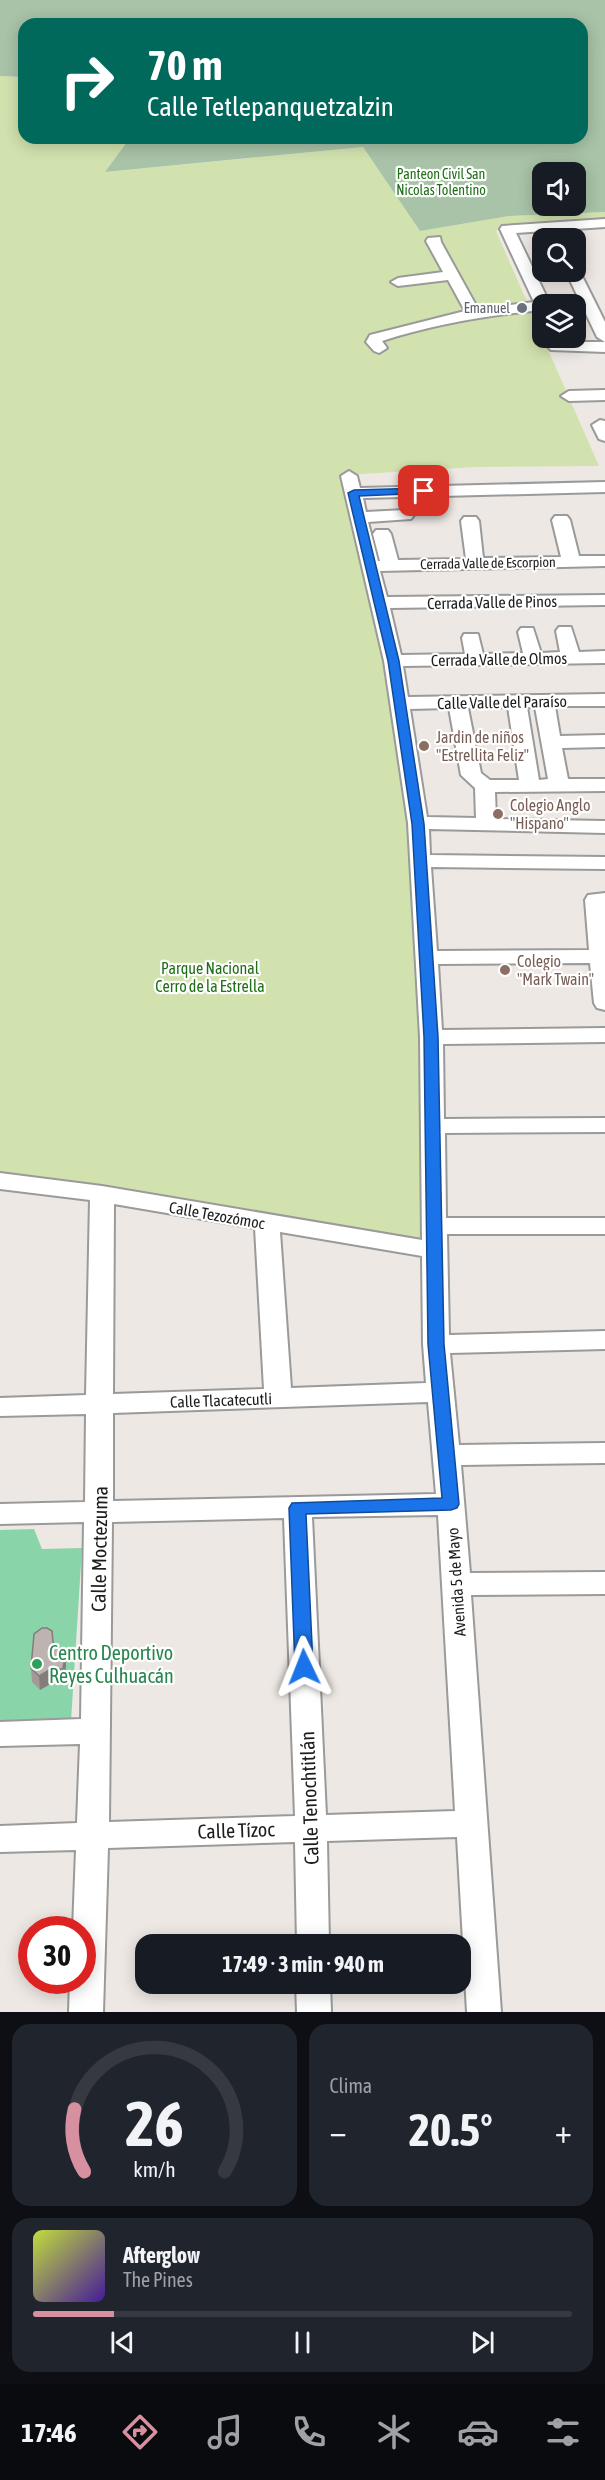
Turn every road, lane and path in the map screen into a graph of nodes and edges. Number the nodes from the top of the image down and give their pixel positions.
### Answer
1 (600, 223) edge
2 (574, 228) edge
3 (532, 231) edge
4 (435, 240) dead end
5 (605, 241) edge
6 (452, 275) junction
7 (398, 282) dead end
8 (537, 294) edge
9 (605, 304) edge
10 (586, 305) edge
11 (532, 307) edge
12 (586, 309) edge
13 (473, 312) junction
14 (605, 337) edge
15 (586, 345) edge
16 (605, 347) edge
17 (379, 348) dead end
18 (605, 395) edge
19 (569, 396) dead end
20 (605, 487) edge
21 (355, 498) junction
22 (493, 500) dead end
23 (405, 515) dead end
24 (561, 520) dead end
25 (470, 521) dead end
26 (382, 534) dead end
27 (571, 561) junction
28 (605, 561) edge
29 (475, 563) junction
30 (390, 565) junction
31 (371, 566) junction
32 (605, 600) edge
33 (380, 603) junction
34 (566, 631) dead end
35 (527, 632) dead end
36 (471, 638) dead end
37 (605, 657) edge
38 (533, 658) junction
39 (571, 658) junction
40 (475, 660) junction
41 (393, 661) junction
42 (605, 700) edge
43 (544, 701) junction
44 (517, 702) junction
45 (458, 703) junction
46 (399, 704) junction
47 (605, 741) edge
48 (551, 742) junction
49 (530, 784) junction
50 (559, 784) junction
51 (605, 785) edge
52 (486, 786) junction
53 (418, 824) junction
54 (486, 824) junction
55 (605, 827) edge
56 (419, 861) junction
57 (605, 863) edge
58 (600, 900) edge
59 (599, 956) junction
60 (426, 958) junction
61 (605, 1004) edge
62 (605, 1035) edge
63 (431, 1037) junction
64 (605, 1125) edge
65 (433, 1126) junction
66 (0, 1181) edge
67 (102, 1194) junction
68 (267, 1224) junction
69 (605, 1226) edge
70 (433, 1238) junction
71 (605, 1340) edge
72 (436, 1344) junction
73 (442, 1392) junction
74 (278, 1398) junction
75 (98, 1404) junction
76 (0, 1407) edge
77 (605, 1453) edge
78 (447, 1455) junction
79 (451, 1504) junction
80 (298, 1508) junction
81 (100, 1510) junction
82 (0, 1514) edge
83 (605, 1583) edge
84 (456, 1584) junction
85 (96, 1731) junction
86 (0, 1734) edge
87 (472, 1823) junction
88 (311, 1827) junction
89 (91, 1835) junction
90 (0, 1839) edge
91 (313, 1934) edge
92 (313, 1994) edge
93 (86, 2012) edge
94 (314, 2012) edge
95 (484, 2012) edge

1 - 2 street
1 - 5 street
3 - 8 street
4 - 6 street
6 - 7 street
6 - 13 street
9 - 10 street
11 - 13 street
12 - 14 street
13 - 17 street
15 - 16 street
18 - 19 street
20 - 21 street
21 - 22 street
21 - 23 street
21 - 31 street, Avenida 5 de Mayo
24 - 27 street
25 - 29 street
26 - 30 street
27 - 28 street, Cerrada Valle de Escorpion
27 - 29 street, Cerrada Valle de Escorpion
29 - 30 street, Cerrada Valle de Escorpion
30 - 31 street, Cerrada Valle de Escorpion
31 - 33 street, Avenida 5 de Mayo
32 - 33 street, Cerrada Valle de Pinos
33 - 41 street, Avenida 5 de Mayo
34 - 39 street
35 - 38 street
36 - 40 street
37 - 39 street, Cerrada Valle de Olmos
38 - 39 street, Cerrada Valle de Olmos
38 - 40 street, Cerrada Valle de Olmos
40 - 41 street, Cerrada Valle de Olmos
41 - 46 street, Avenida 5 de Mayo
42 - 43 street, Calle Valle del Paraíso
43 - 44 street, Calle Valle del Paraíso
43 - 48 street
44 - 45 street, Calle Valle del Paraíso
44 - 49 street
45 - 46 street, Calle Valle del Paraíso
45 - 52 street
46 - 53 street, Avenida 5 de Mayo
47 - 48 street
48 - 50 street
49 - 50 street
49 - 52 street
50 - 51 street
52 - 54 street
53 - 54 street
53 - 56 street, Avenida 5 de Mayo
54 - 55 street
56 - 57 street
56 - 60 street, Avenida 5 de Mayo
58 - 59 street
59 - 60 street
59 - 61 street
60 - 63 street, Avenida 5 de Mayo
62 - 63 street
63 - 65 street, Avenida 5 de Mayo
64 - 65 street
65 - 70 street, Avenida 5 de Mayo
66 - 67 street, Calle Tezozómoc
67 - 68 street, Calle Tezozómoc
67 - 75 street, Calle Moctezuma
68 - 70 street, Calle Tezozómoc
68 - 74 street
69 - 70 street, Calle Tezozómoc
70 - 72 street, Avenida 5 de Mayo
71 - 72 street
72 - 73 street, Avenida 5 de Mayo
73 - 74 street, Calle Tlacatecutli
73 - 78 street, Avenida 5 de Mayo
74 - 75 street, Calle Tlacatecutli
75 - 76 street, Calle Tlacatecutli
75 - 81 street, Calle Moctezuma
77 - 78 street
78 - 79 street, Avenida 5 de Mayo
79 - 80 street
79 - 84 street, Avenida 5 de Mayo
80 - 81 street
80 - 88 street, Calle Tenochtitlán
81 - 82 street
81 - 85 street, Calle Moctezuma
83 - 84 street
84 - 87 street, Avenida 5 de Mayo
85 - 86 street
85 - 89 street, Calle Moctezuma
87 - 88 street, Calle Tízoc
87 - 95 street, Avenida 5 de Mayo
88 - 89 street, Calle Tízoc
88 - 91 street, Calle Tenochtitlán
89 - 90 street, Calle Tízoc
89 - 93 street, Calle Moctezuma
92 - 94 street

